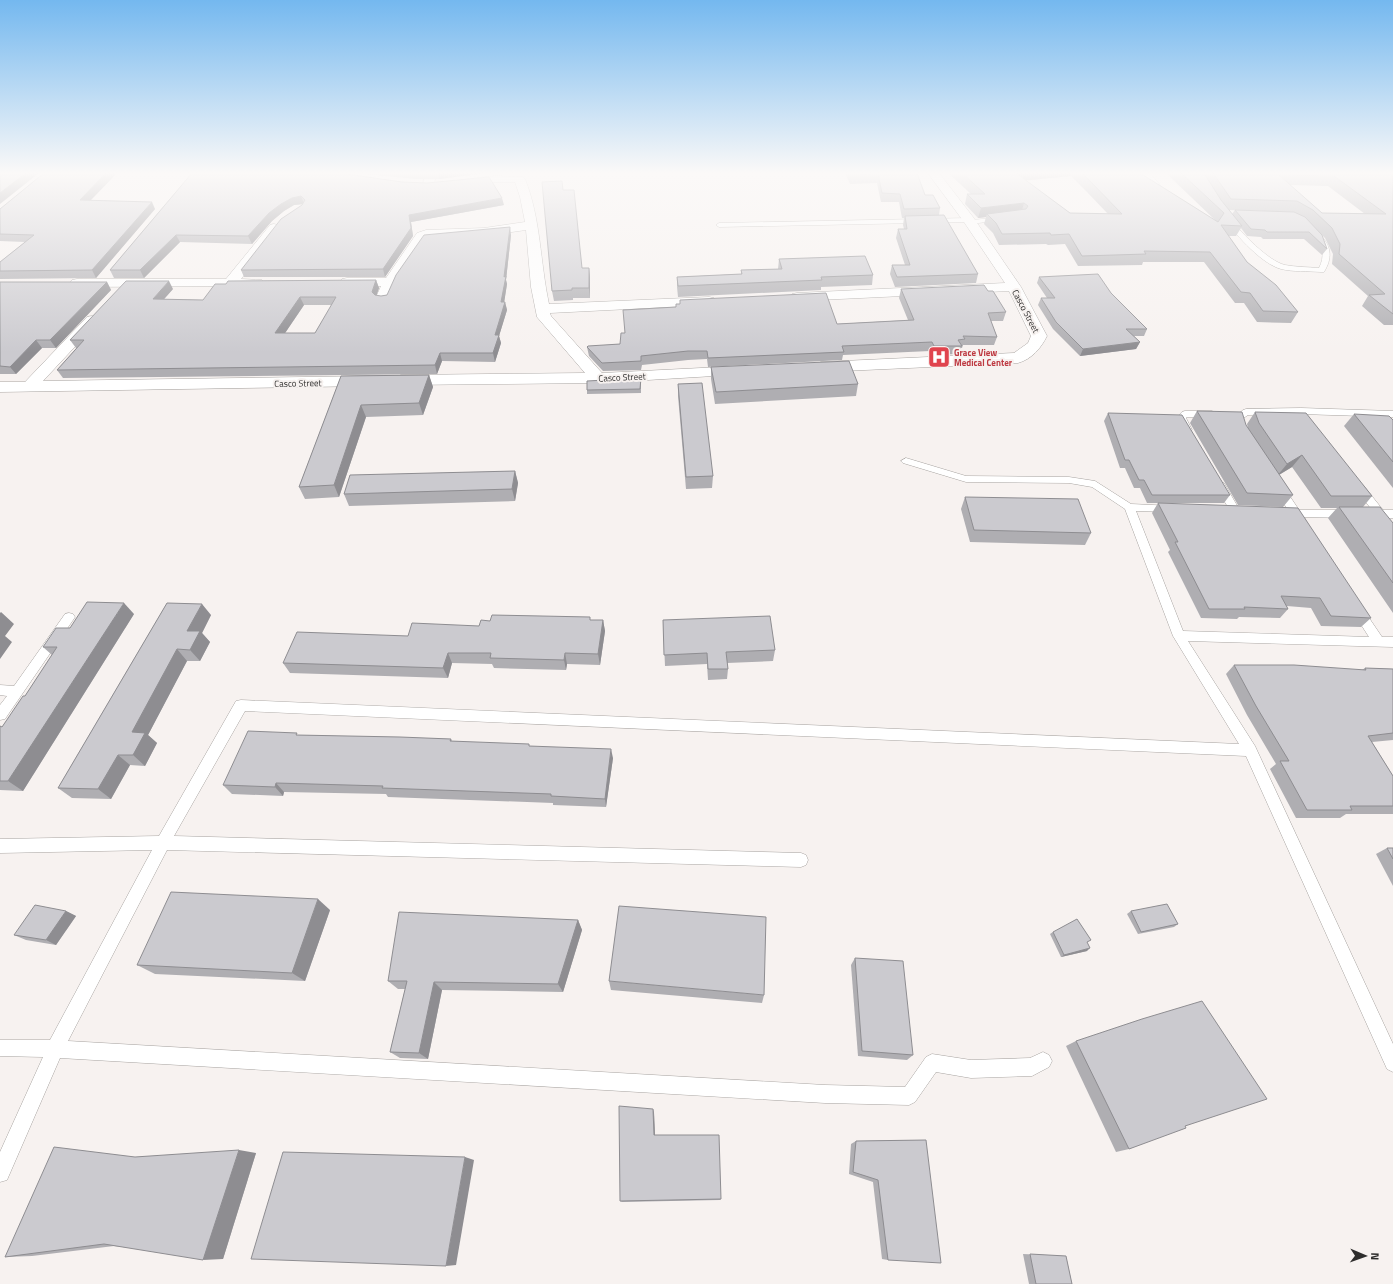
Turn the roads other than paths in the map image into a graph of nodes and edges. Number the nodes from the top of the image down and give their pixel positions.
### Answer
1 (270, 233) edge
2 (435, 233) edge
3 (532, 233) edge
4 (978, 233) edge
5 (1238, 233) edge
6 (1315, 233) edge
7 (111, 271) edge
8 (268, 282) edge
9 (337, 282) edge
10 (390, 282) junction
11 (101, 283) junction
12 (128, 283) junction
13 (230, 283) junction
14 (62, 284) edge
15 (1014, 287) junction
16 (786, 298) edge
17 (383, 299) edge
18 (111, 300) edge
19 (723, 300) edge
20 (542, 309) junction
21 (100, 312) edge
22 (804, 368) edge
23 (756, 370) edge
24 (598, 378) junction
25 (0, 387) edge
26 (29, 387) junction
27 (1301, 411) junction
28 (1374, 414) junction
29 (1393, 414) edge
30 (1232, 417) junction
31 (1311, 423) edge
32 (1383, 426) edge
33 (1242, 430) edge
34 (1192, 436) edge
35 (906, 461) dead end
36 (1216, 478) edge
37 (1352, 478) edge
38 (1274, 481) edge
39 (1129, 508) junction
40 (1182, 508) edge
41 (1219, 509) edge
42 (1280, 512) edge
43 (1295, 513) junction
44 (1380, 514) junction
45 (1393, 514) edge
46 (1393, 531) edge
47 (1308, 532) edge
48 (1349, 596) edge
49 (69, 617) dead end
50 (1179, 636) junction
51 (1379, 642) junction
52 (1393, 642) edge
53 (0, 690) edge
54 (18, 691) junction
55 (0, 715) edge
56 (1250, 750) junction
57 (163, 843) junction
58 (0, 846) edge
59 (801, 860) dead end
60 (0, 1048) edge
61 (55, 1049) junction
62 (1043, 1061) dead end
63 (1393, 1063) edge
64 (0, 1173) edge

1 - 13 street
2 - 10 street
3 - 20 street
4 - 15 street, Casco Street
5 - 6 lane
7 - 11 street
8 - 13 street
9 - 10 street
10 - 17 street
11 - 12 street
11 - 14 street
12 - 13 street
12 - 18 street
15 - 16 street
15 - 22 street, Casco Street
19 - 20 street
20 - 24 street
21 - 26 street
23 - 24 street, Casco Street
24 - 26 street, Casco Street
25 - 26 street, Casco Street
27 - 28 lane
27 - 30 lane
27 - 31 lane
28 - 29 lane
28 - 32 lane
30 - 33 lane
30 - 34 lane
35 - 39 lane
36 - 41 lane
37 - 44 lane
38 - 43 lane
39 - 40 lane
39 - 50 lane
42 - 43 lane
43 - 44 lane
43 - 47 lane
44 - 45 lane
44 - 46 lane
48 - 51 lane
49 - 54 lane
50 - 51 lane
50 - 56 lane
51 - 52 lane
53 - 54 lane
54 - 55 lane
56 - 57 lane
56 - 63 lane
57 - 58 lane
57 - 59 lane
57 - 61 lane
60 - 61 lane
61 - 62 lane
61 - 64 lane

